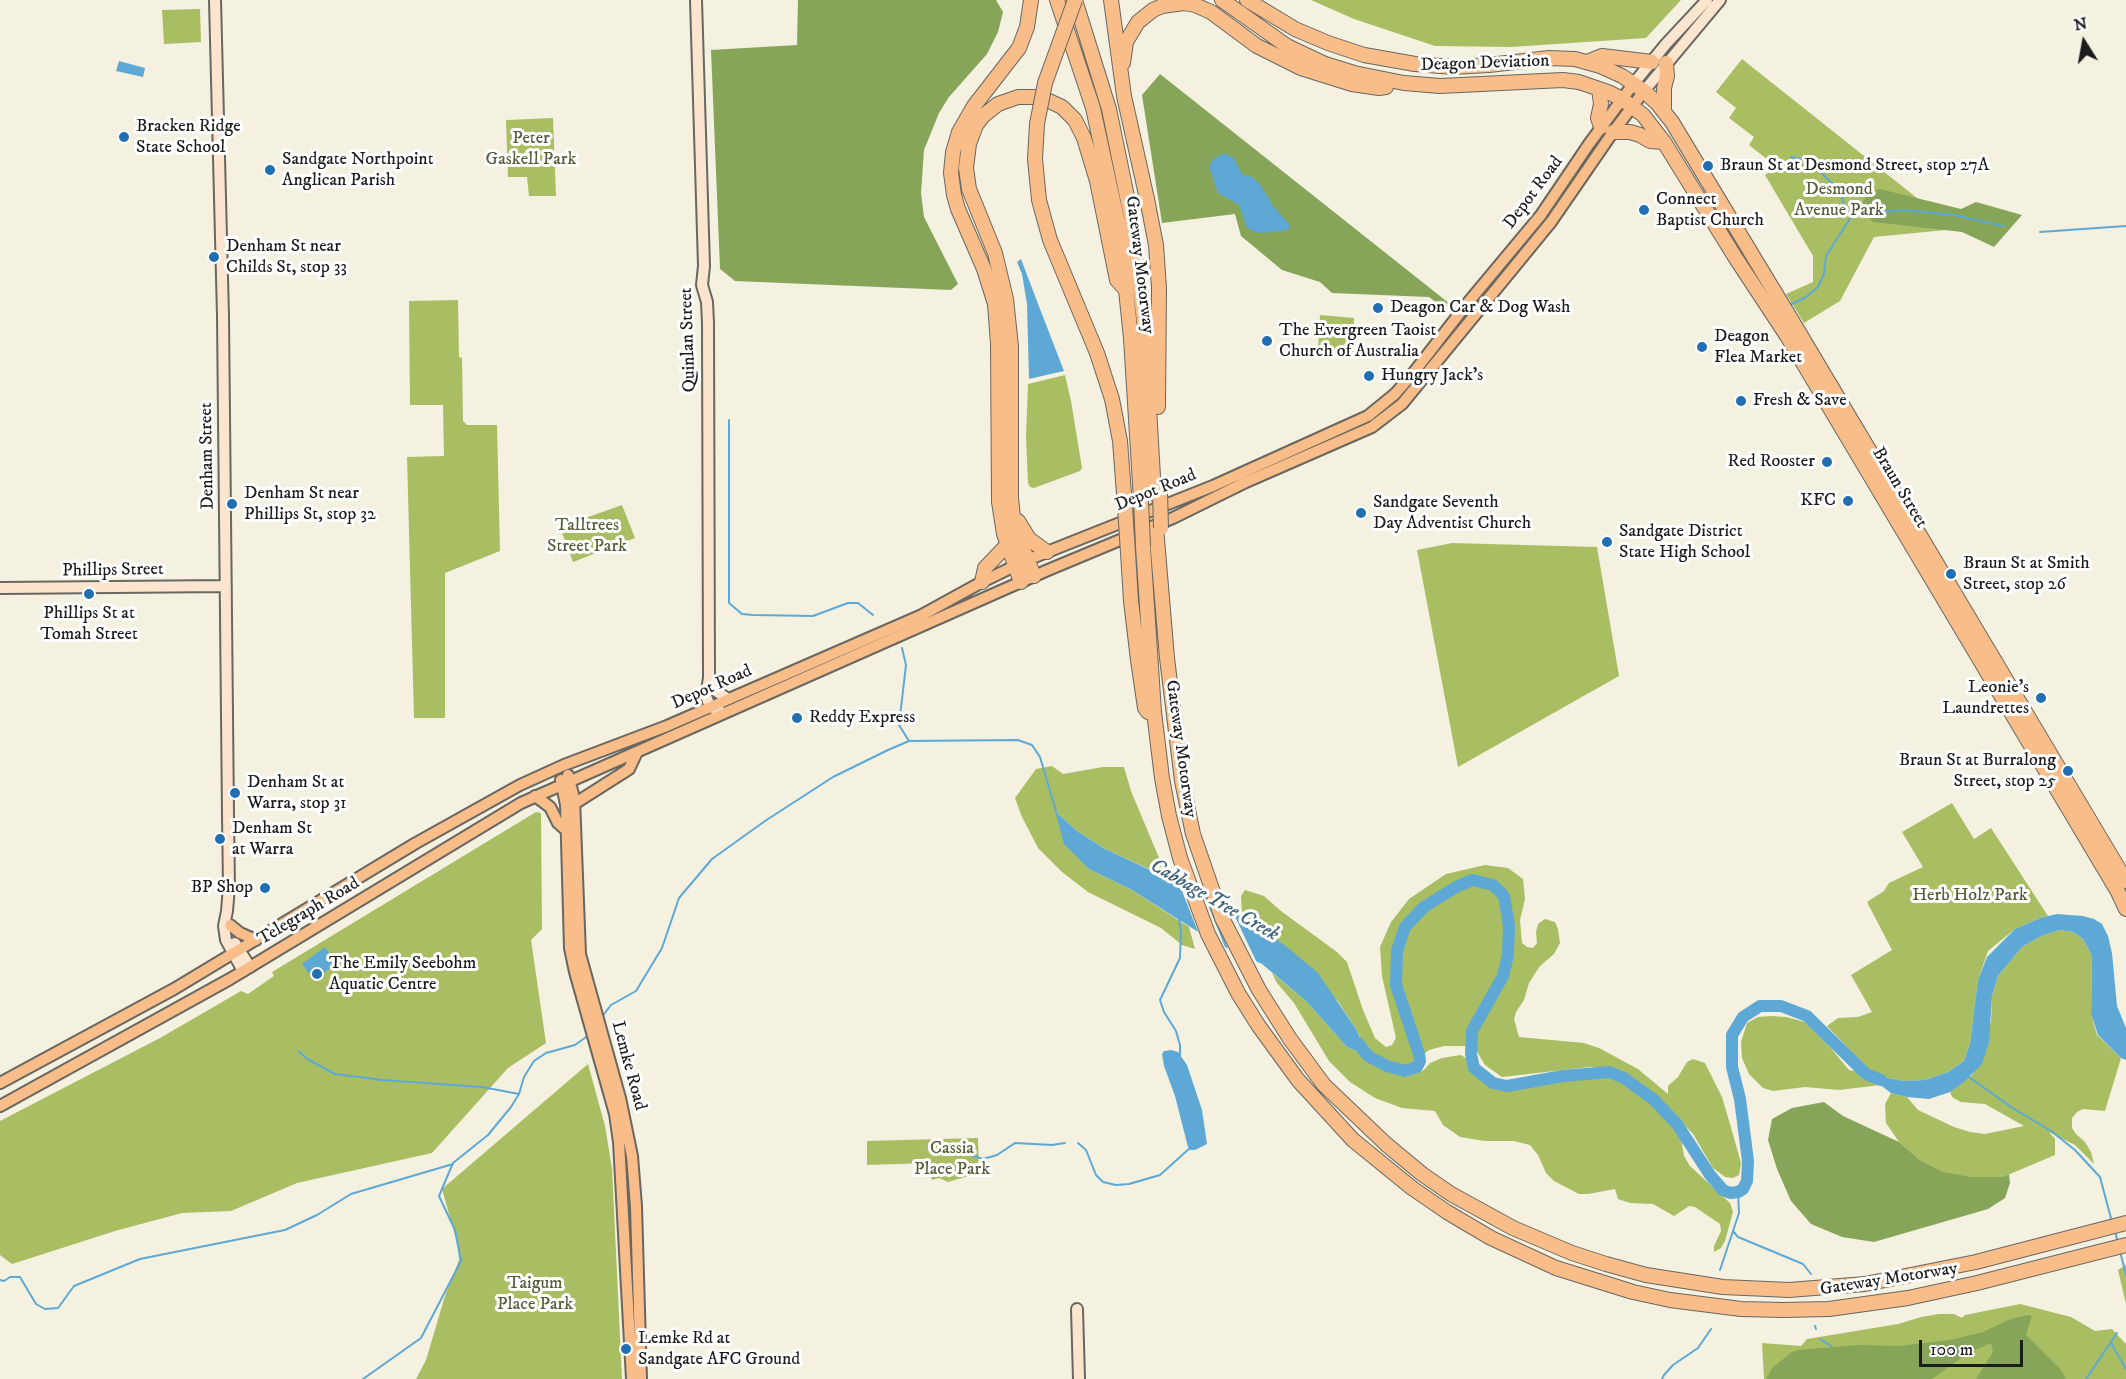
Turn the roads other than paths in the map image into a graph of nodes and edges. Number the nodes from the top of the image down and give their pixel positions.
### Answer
1 (215, 0) edge
2 (696, 0) edge
3 (1031, 0) edge
4 (1058, 0) edge
5 (1075, 0) edge
6 (1112, 0) edge
7 (1222, 0) edge
8 (1247, 0) edge
9 (1707, 0) edge
10 (1720, 0) edge
11 (1587, 62) junction
12 (1659, 63) junction
13 (1122, 77) junction
14 (1404, 83) junction
15 (1639, 87) junction
16 (1599, 88) junction
17 (1627, 103) junction
18 (1664, 111) junction
19 (1607, 130) junction
20 (1664, 142) junction
21 (1126, 290) junction
22 (1157, 493) junction
23 (1014, 514) junction
24 (1007, 545) junction
25 (1047, 552) junction
26 (1021, 563) junction
27 (1027, 579) junction
28 (982, 582) junction
29 (226, 586) junction
30 (0, 588) edge
31 (709, 678) junction
32 (728, 699) junction
33 (710, 707) junction
34 (740, 707) junction
35 (1155, 724) junction
36 (637, 752) junction
37 (561, 767) junction
38 (566, 783) junction
39 (535, 796) junction
40 (574, 804) junction
41 (566, 830) junction
42 (2126, 881) edge
43 (2126, 909) edge
44 (227, 911) junction
45 (230, 925) junction
46 (256, 940) junction
47 (236, 952) junction
48 (246, 969) junction
49 (582, 982) junction
50 (604, 1056) junction
51 (0, 1083) edge
52 (0, 1106) edge
53 (2126, 1223) edge
54 (2126, 1245) edge
55 (1077, 1309) dead end
56 (632, 1379) edge
57 (642, 1379) edge
58 (1079, 1379) edge

1 - 29 street, Denham Street
2 - 31 street, Quinlan Street
3 - 24 highway
4 - 21 highway, Gateway Motorway
5 - 22 highway, Gateway Motorway
5 - 35 highway, bridge
6 - 13 highway
7 - 14 highway, Deagon Deviation
8 - 11 highway, Deagon Deviation
9 - 12 street
10 - 12 street
11 - 12 highway
11 - 15 highway, Deagon Deviation
12 - 15 street
12 - 18 highway
13 - 14 highway
13 - 22 highway
14 - 16 highway, Deagon Deviation
15 - 17 main road, Depot Road
15 - 18 highway, Deagon Deviation
16 - 17 highway, Deagon Deviation
16 - 19 highway
17 - 19 main road, Depot Road
17 - 20 highway, Braun Street
18 - 42 highway, Braun Street
19 - 20 highway
19 - 25 main road, Depot Road
19 - 27 main road, Depot Road
20 - 43 highway, Braun Street
21 - 23 highway
21 - 35 highway, Gateway Motorway, bridge
22 - 53 highway, Gateway Motorway
23 - 25 highway
23 - 26 highway
24 - 26 highway
24 - 28 highway
25 - 26 main road, Depot Road
26 - 27 highway
26 - 28 main road, Depot Road
27 - 34 main road, Depot Road
28 - 32 main road, Depot Road
29 - 30 street, Phillips Street
29 - 44 street, Denham Street
31 - 32 street
31 - 33 street, Quinlan Street
32 - 33 main road, Depot Road
33 - 34 street
33 - 37 main road, Depot Road
34 - 36 main road, Depot Road
35 - 54 highway, Gateway Motorway
36 - 38 main road, Telegraph Road
36 - 40 main road
37 - 38 main road, Lemke Road
37 - 46 main road, Telegraph Road
38 - 39 main road, Telegraph Road
38 - 40 main road, Lemke Road
38 - 41 main road, Lemke Road
39 - 41 main road
39 - 48 main road, Telegraph Road
40 - 49 main road, Lemke Road
41 - 49 main road, Lemke Road
44 - 45 street, Denham Street
44 - 47 street, Denham Street
45 - 46 main road
45 - 47 street, Denham Street
46 - 47 main road, Telegraph Road
47 - 48 street, Denham Street
47 - 51 main road, Telegraph Road
48 - 52 main road, Telegraph Road
49 - 50 main road, Lemke Road
50 - 56 main road, Lemke Road
50 - 57 main road, Lemke Road
55 - 58 street

